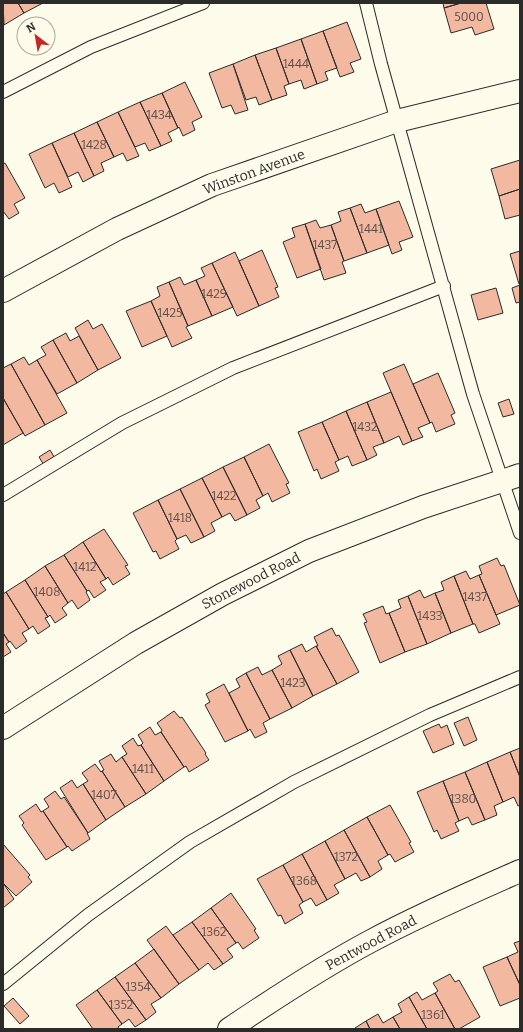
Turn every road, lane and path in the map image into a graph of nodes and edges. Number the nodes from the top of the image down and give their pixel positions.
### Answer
1 (203, 3) edge
2 (366, 3) edge
3 (3, 92) edge
4 (520, 92) edge
5 (397, 121) junction
6 (444, 286) junction
7 (3, 291) edge
8 (511, 478) edge
9 (3, 495) edge
10 (520, 533) edge
11 (520, 677) edge
12 (3, 728) edge
13 (520, 871) edge
14 (3, 984) edge
15 (229, 1029) edge

1 - 3 lane
2 - 5 lane
4 - 5 street, Winston Avenue
5 - 6 lane
5 - 7 street, Winston Avenue
6 - 8 lane
6 - 9 lane
8 - 10 lane
8 - 12 street, Stonewood Road
11 - 14 lane
13 - 15 street, Pentwood Road

